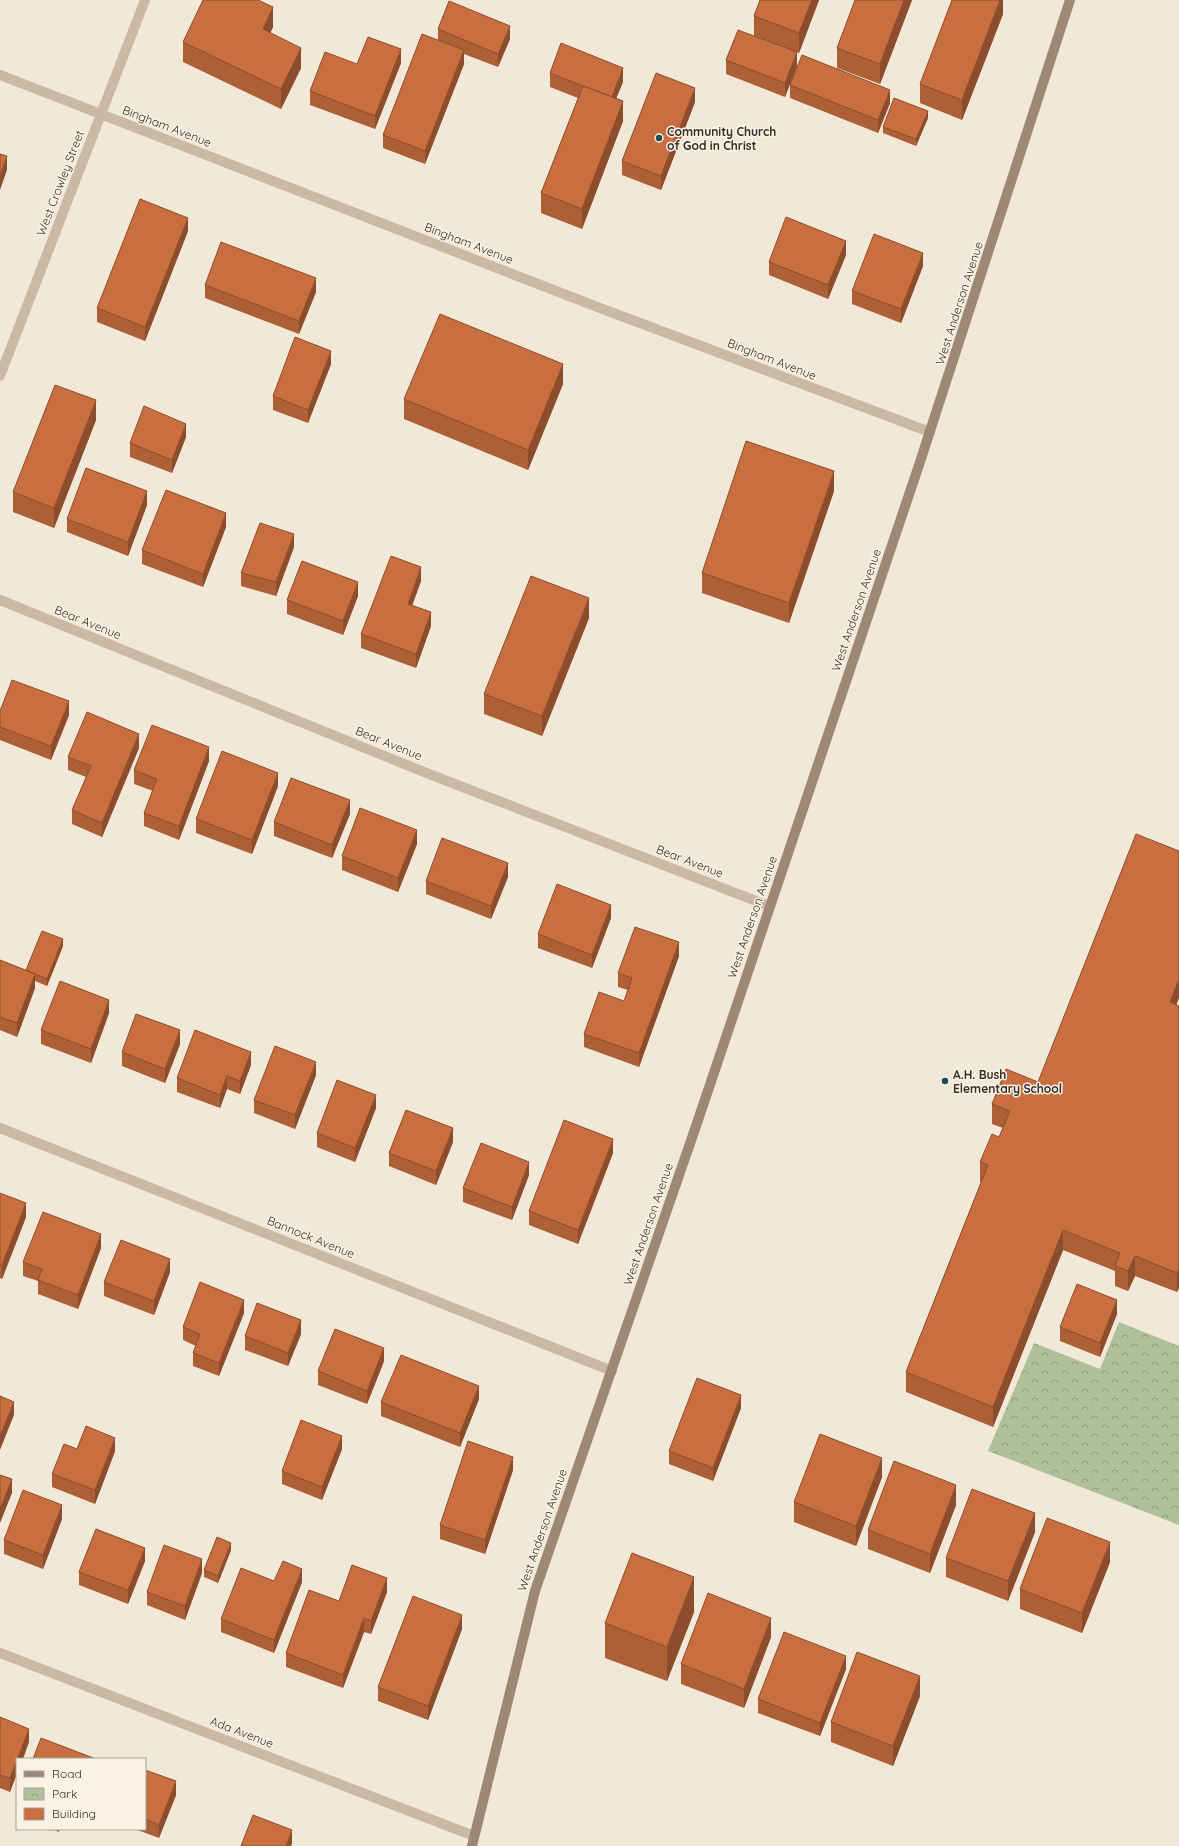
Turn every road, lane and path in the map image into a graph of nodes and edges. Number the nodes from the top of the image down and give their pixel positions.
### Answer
1 (145, 0) edge
2 (1070, 0) edge
3 (0, 75) edge
4 (101, 114) junction
5 (0, 376) edge
6 (930, 432) junction
7 (0, 600) edge
8 (769, 906) junction
9 (0, 1128) edge
10 (612, 1371) junction
11 (0, 1653) edge
12 (473, 1841) edge

1 - 4 street, West Crowley Street
2 - 6 street, West Anderson Avenue
3 - 4 street, Bingham Avenue
4 - 5 street, West Crowley Street
4 - 6 street, Bingham Avenue
6 - 8 street, West Anderson Avenue
7 - 8 street, Bear Avenue
8 - 10 street, West Anderson Avenue
9 - 10 street, Bannock Avenue
10 - 12 street, West Anderson Avenue
11 - 12 street, Ada Avenue

